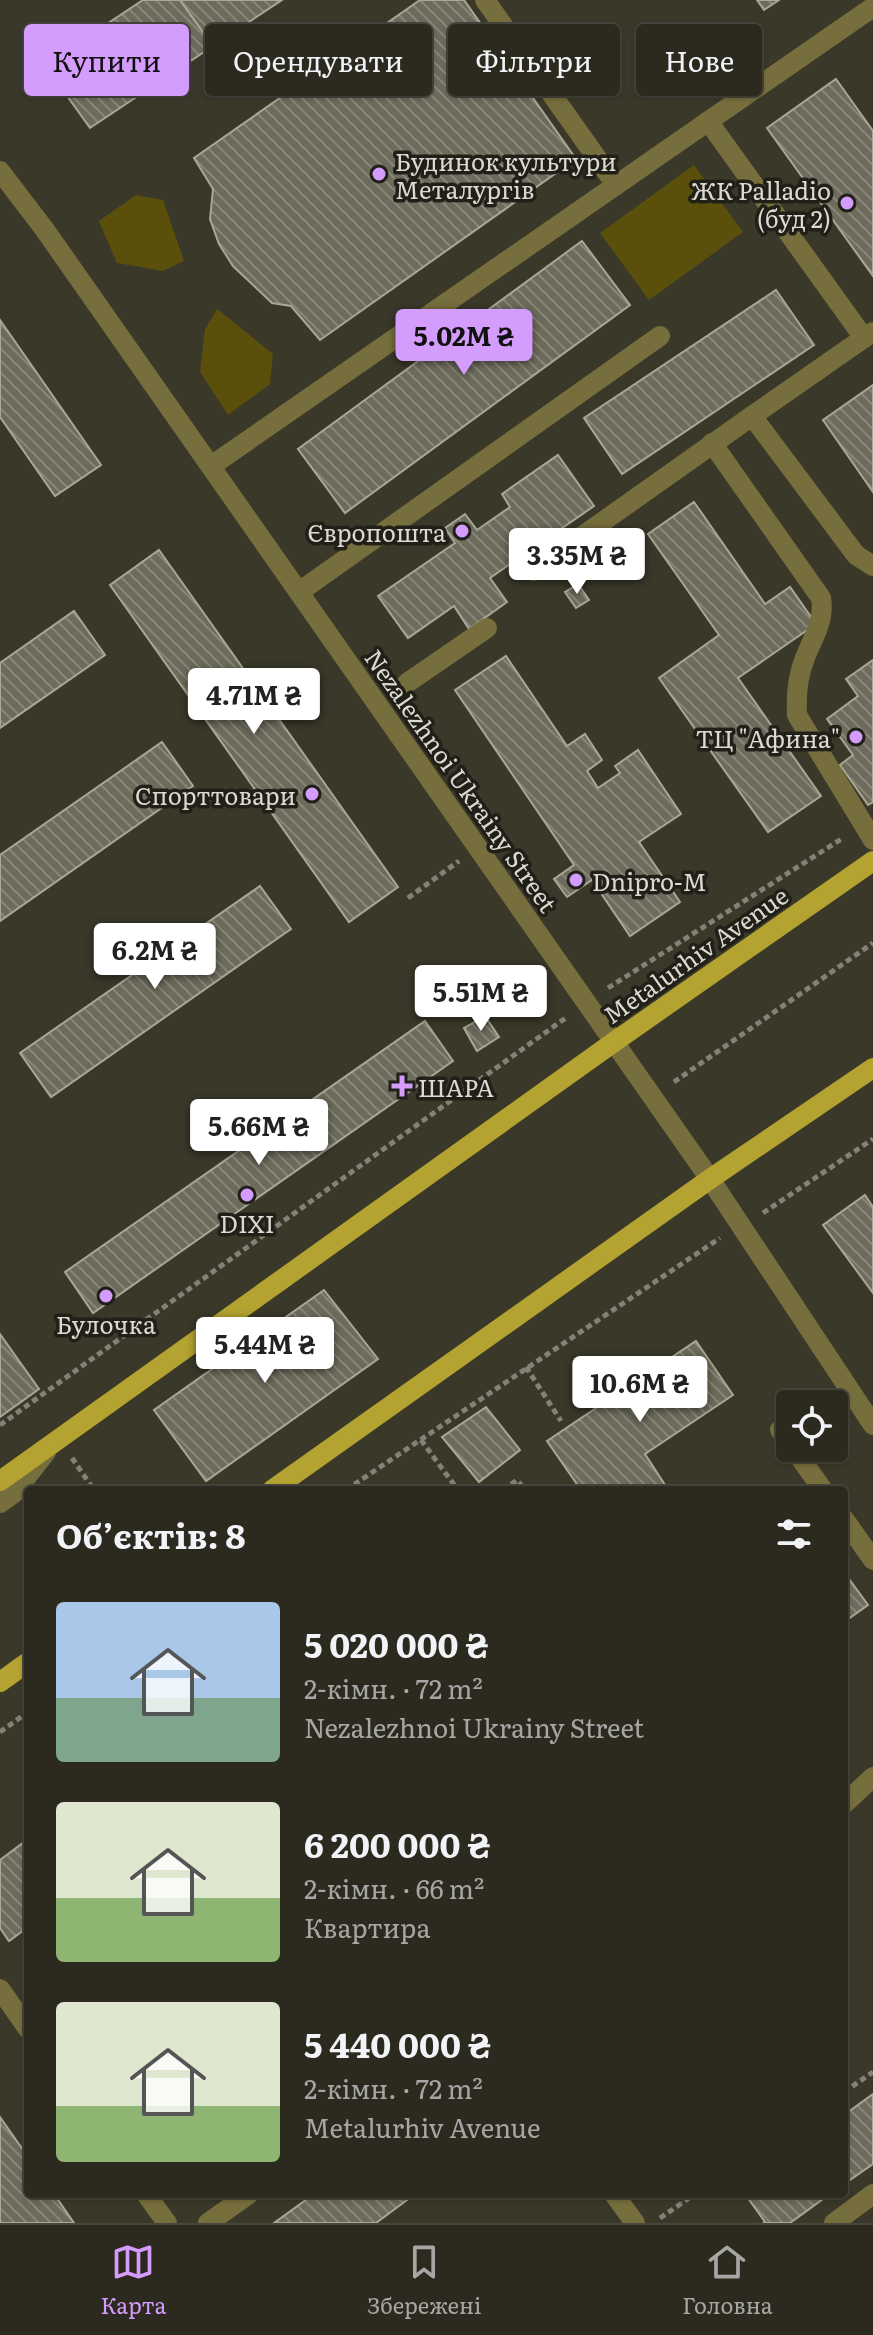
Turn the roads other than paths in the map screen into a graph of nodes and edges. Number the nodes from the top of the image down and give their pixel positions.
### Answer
1 (485, 0) edge
2 (873, 7) edge
3 (708, 121) junction
4 (0, 171) edge
5 (616, 185) junction
6 (868, 335) edge
7 (660, 336) dead end
8 (752, 416) junction
9 (712, 443) junction
10 (211, 466) junction
11 (873, 566) edge
12 (533, 571) dead end
13 (299, 592) junction
14 (487, 628) dead end
15 (407, 683) dead end
16 (868, 832) edge
17 (873, 861) edge
18 (614, 1042) junction
19 (873, 1068) edge
20 (710, 1179) junction
21 (873, 1425) edge
22 (62, 1449) junction
23 (802, 1462) edge
24 (0, 1481) edge
25 (278, 1486) edge
26 (820, 1486) edge
27 (0, 1503) edge
28 (848, 1525) edge
29 (873, 1560) edge
30 (24, 1665) edge
31 (0, 1682) edge
32 (873, 1777) edge
33 (848, 1800) edge
34 (0, 1989) edge
35 (24, 2023) edge
36 (873, 2194) edge
37 (149, 2198) edge
38 (243, 2198) edge
39 (617, 2198) edge
40 (167, 2223) edge
41 (208, 2223) edge
42 (635, 2223) edge
43 (834, 2223) edge

1 - 5 street
2 - 3 street
3 - 5 street
3 - 6 street
4 - 10 street, Nezalezhnoi Ukrainy Street
5 - 10 street
6 - 8 street
7 - 13 street
8 - 9 street
8 - 11 street
9 - 12 street
9 - 16 street
10 - 13 street, Nezalezhnoi Ukrainy Street
13 - 18 street, Nezalezhnoi Ukrainy Street
14 - 15 street
17 - 18 main road, Metalurhiv Avenue
18 - 20 street, Nezalezhnoi Ukrainy Street
18 - 22 main road, Metalurhiv Avenue
19 - 20 main road
20 - 21 street, Nezalezhnoi Ukrainy Street
20 - 25 main road
22 - 24 main road, Metalurhiv Avenue
22 - 27 street
23 - 26 street
28 - 29 street
30 - 31 main road
32 - 33 street
34 - 35 street
36 - 43 street
37 - 40 street
38 - 41 street
39 - 42 street

